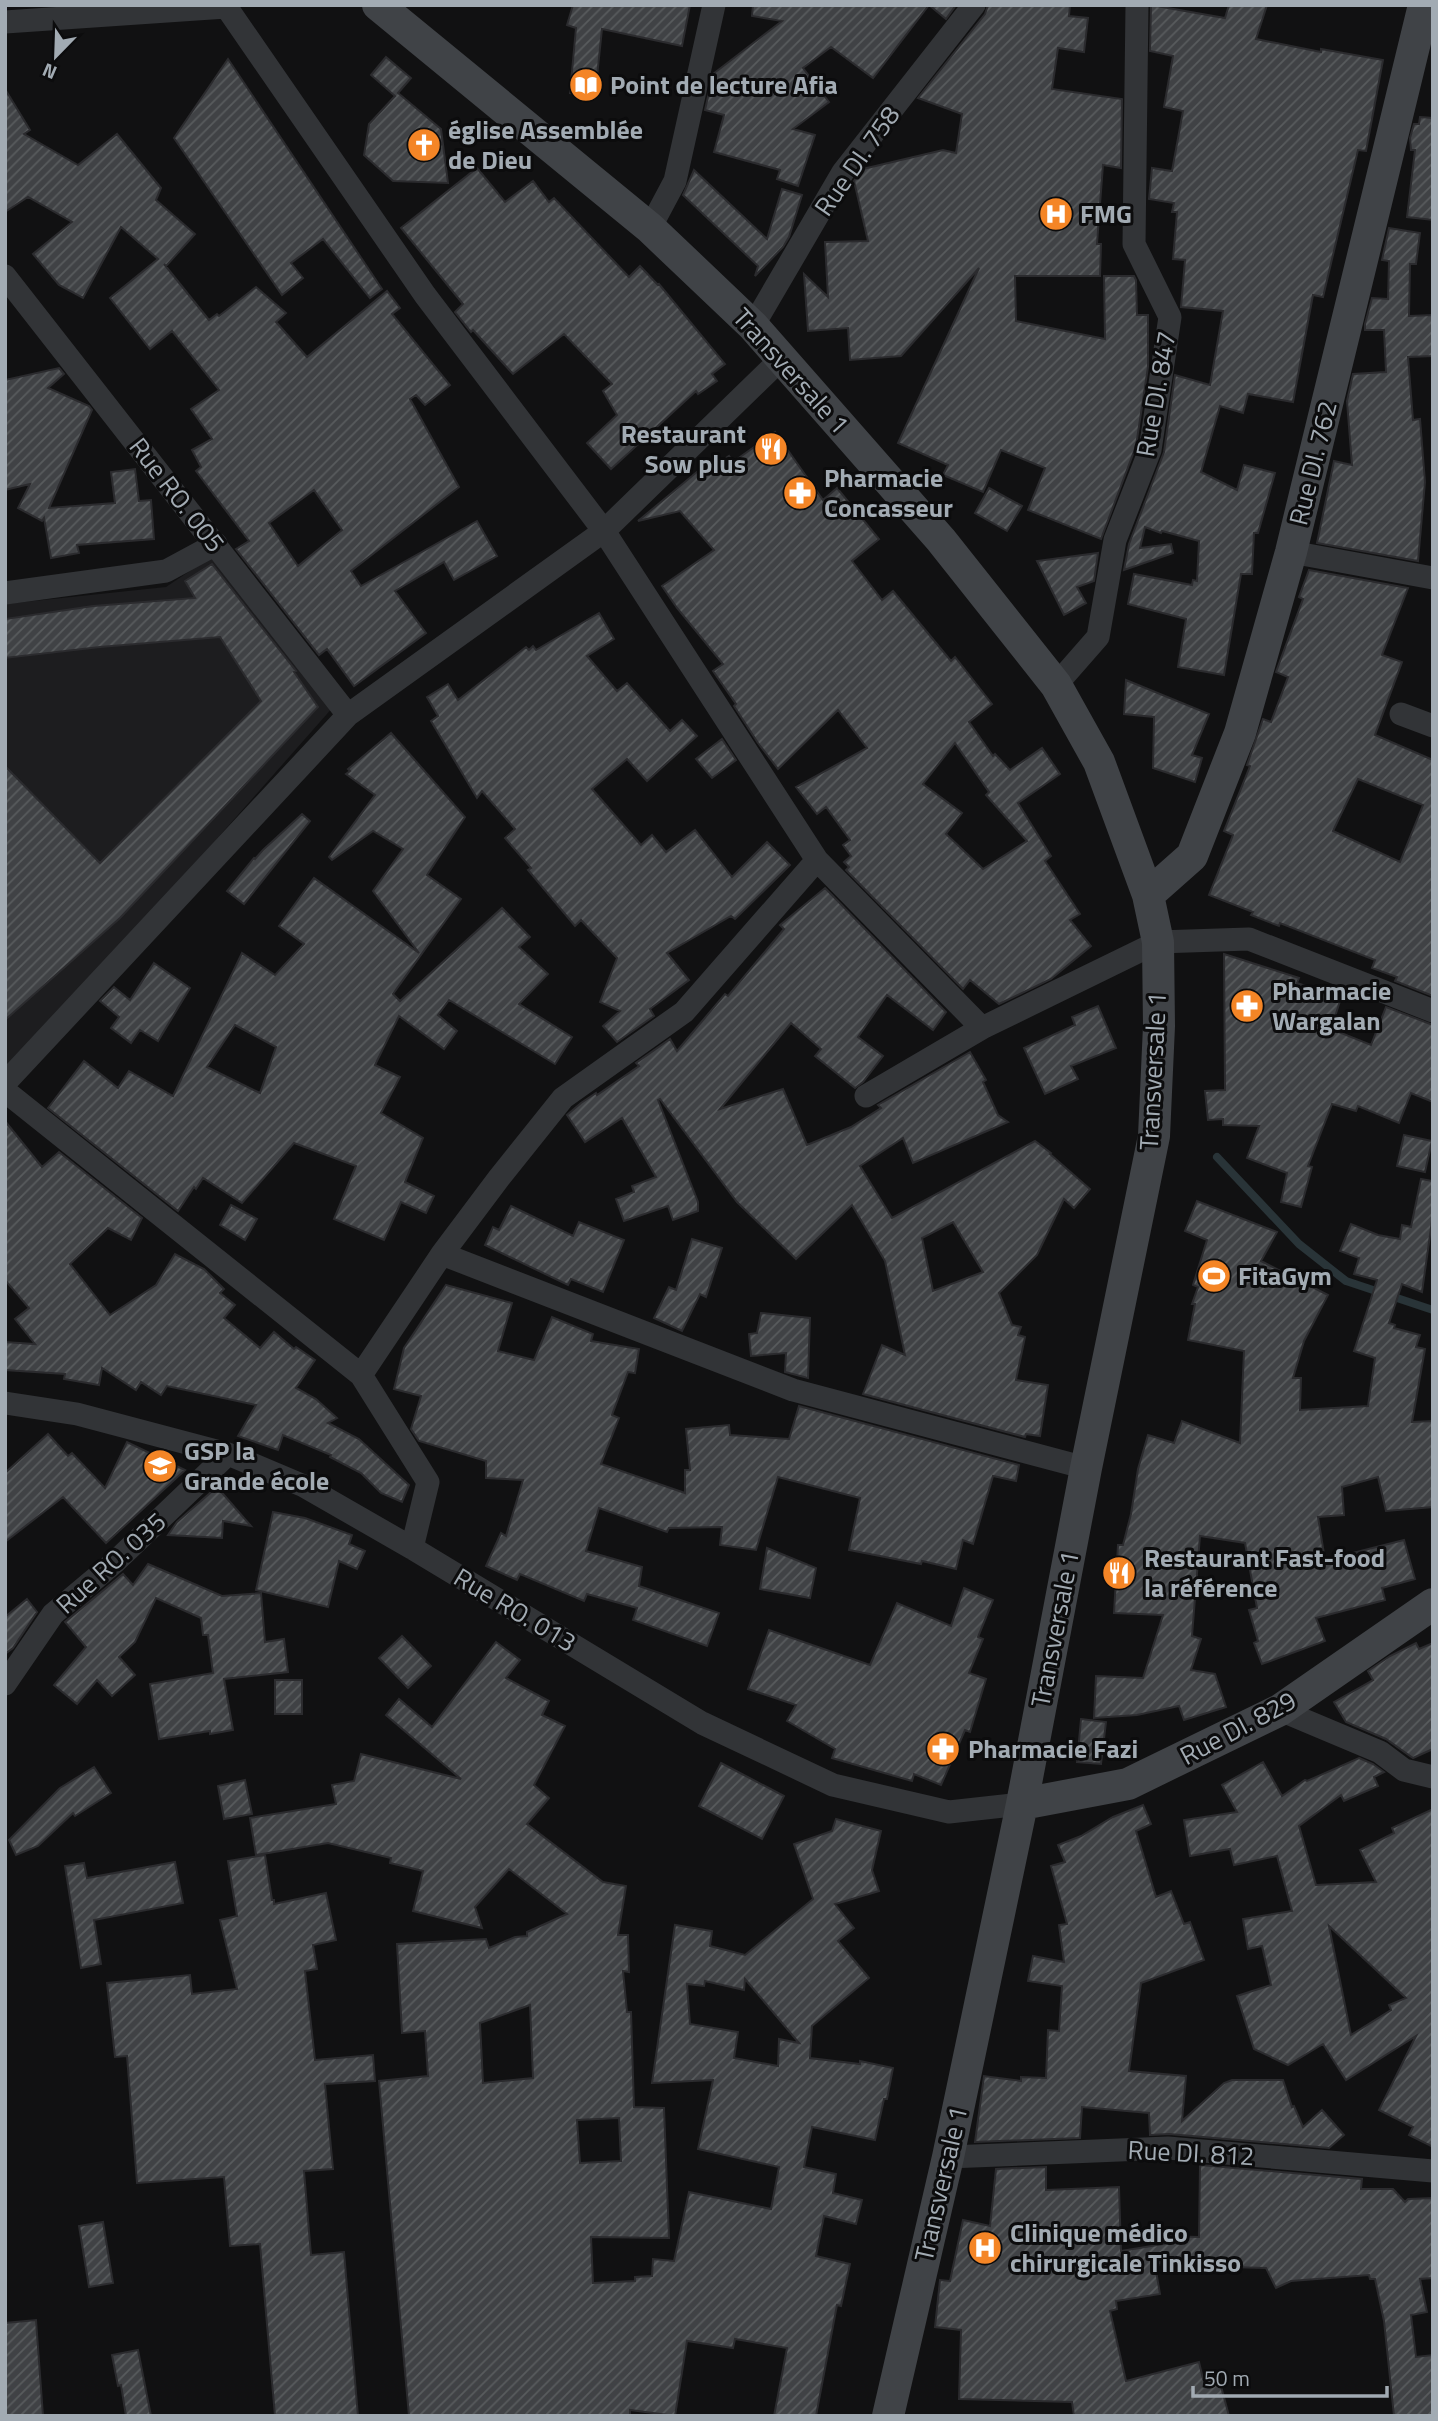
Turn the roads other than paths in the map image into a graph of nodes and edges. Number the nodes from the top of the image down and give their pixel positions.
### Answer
1 (378, 5) edge
2 (714, 5) edge
3 (974, 5) edge
4 (1137, 5) edge
5 (1424, 5) edge
6 (225, 6) edge
7 (5, 22) edge
8 (650, 228) junction
9 (5, 276) edge
10 (13, 296) edge
11 (753, 326) junction
12 (782, 358) junction
13 (604, 531) junction
14 (216, 544) junction
15 (1291, 552) junction
16 (1433, 578) edge
17 (5, 593) edge
18 (1056, 685) junction
19 (1401, 714) dead end
20 (348, 715) junction
21 (1433, 726) edge
22 (817, 860) junction
23 (1148, 895) junction
24 (1157, 942) junction
25 (1433, 1012) edge
26 (982, 1028) junction
27 (5, 1083) edge
28 (5, 1091) edge
29 (866, 1096) dead end
30 (442, 1254) junction
31 (361, 1375) junction
32 (5, 1403) edge
33 (229, 1454) junction
34 (1086, 1468) junction
35 (412, 1548) junction
36 (1433, 1604) edge
37 (5, 1684) edge
38 (1280, 1710) junction
39 (1433, 1777) edge
40 (1022, 1804) junction
41 (948, 2157) junction
42 (1433, 2171) edge
43 (888, 2416) edge

1 - 8 main road, Transversale 1
2 - 8 street
3 - 11 street, Rue DI. 758
4 - 18 street, Rue DI. 847
5 - 15 main road, Rue DI. 762
6 - 7 street
6 - 13 street
8 - 11 main road, Transversale 1
9 - 10 street, Rue RO. 005
10 - 14 street, Rue RO. 005
11 - 12 main road, Transversale 1
12 - 13 street
12 - 18 main road, Transversale 1
13 - 20 street
13 - 22 street
14 - 17 street
14 - 20 street, Rue RO. 005
15 - 16 street
15 - 23 main road, Rue DI. 762
18 - 23 main road, Transversale 1
19 - 21 street
20 - 27 street
22 - 26 street
22 - 30 street
23 - 24 main road, Transversale 1
24 - 25 street
24 - 26 street
24 - 34 main road, Transversale 1
26 - 29 street
28 - 31 street
30 - 31 street
30 - 34 street
31 - 35 street
32 - 33 street, Rue RO. 013
33 - 35 street, Rue RO. 013
33 - 37 street, Rue RO. 035
34 - 40 main road, Transversale 1
35 - 40 street, Rue RO. 013
36 - 38 main road, Rue DI. 829
38 - 39 street
38 - 40 main road, Rue DI. 829
40 - 41 main road, Transversale 1
41 - 42 street, Rue DI. 812
41 - 43 main road, Transversale 1

